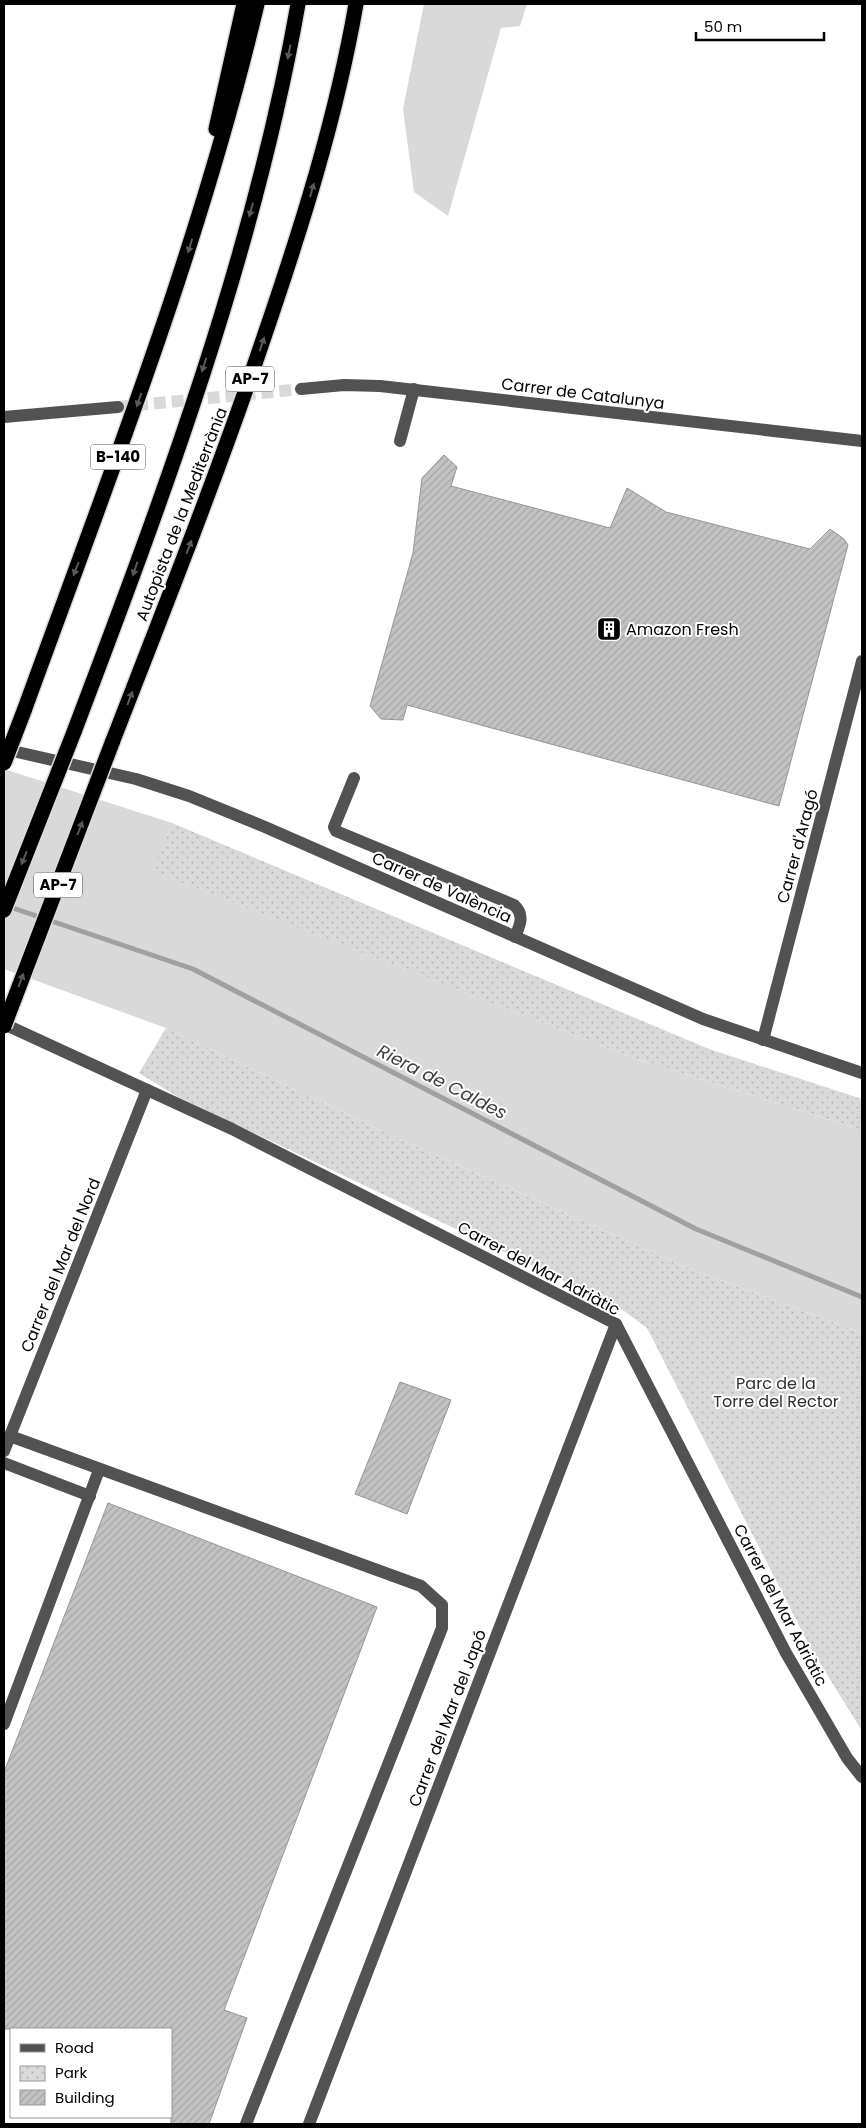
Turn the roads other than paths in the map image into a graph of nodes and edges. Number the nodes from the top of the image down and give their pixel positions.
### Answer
1 (244, 4) edge
2 (257, 4) edge
3 (298, 4) edge
4 (356, 4) edge
5 (204, 199) junction
6 (301, 389) tunnel mouth
7 (414, 389) junction
8 (118, 407) tunnel mouth
9 (4, 417) edge
10 (400, 441) dead end
11 (862, 441) edge
12 (862, 661) edge
13 (4, 749) edge
14 (4, 763) edge
15 (354, 778) dead end
16 (4, 910) edge
17 (515, 937) junction
18 (4, 1025) edge
19 (763, 1040) junction
20 (862, 1074) edge
21 (147, 1090) junction
22 (616, 1324) junction
23 (10, 1436) junction
24 (4, 1451) edge
25 (4, 1463) edge
26 (99, 1470) junction
27 (90, 1496) junction
28 (4, 1724) edge
29 (862, 1777) edge
30 (246, 2124) edge
31 (309, 2124) edge

1 - 5 highway, B-140
2 - 5 highway
3 -> 16 highway, Autopista de la Mediterrània / AP-7, bridge
18 -> 4 highway, Autopista de la Mediterrània / AP-7, bridge
5 -> 14 highway, B-140, bridge
6 - 7 street, Carrer de Catalunya
7 - 10 street
7 - 11 street, Carrer de Catalunya
8 - 9 street
12 - 19 street, Carrer d'Aragó
13 - 17 street, Carrer de València
15 - 17 street
17 - 19 street, Carrer de València
18 - 21 street, Carrer del Mar Adriàtic
19 - 20 street, Carrer de València
21 - 22 street, Carrer del Mar Adriàtic
21 - 23 street, Carrer del Mar del Nord
22 - 29 street, Carrer del Mar Adriàtic
22 - 31 street, Carrer del Mar del Japó
23 - 24 street, Carrer del Mar del Nord
23 - 26 street
25 - 27 street
26 - 27 street
26 - 30 street
27 - 28 street

